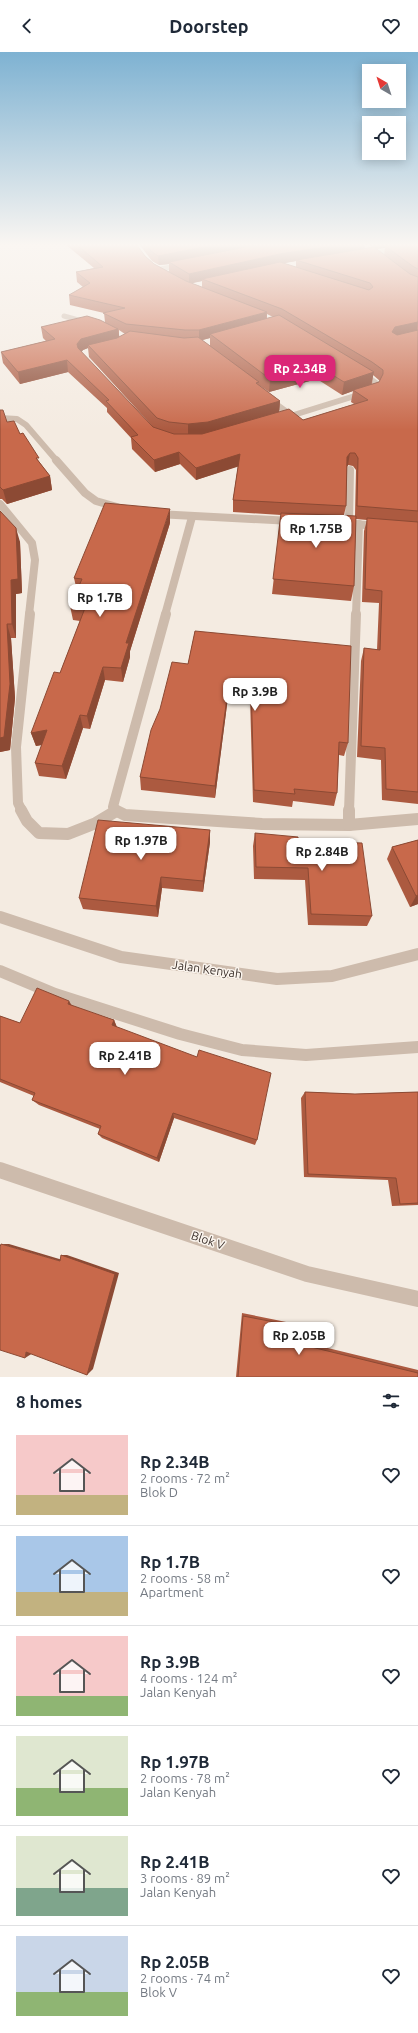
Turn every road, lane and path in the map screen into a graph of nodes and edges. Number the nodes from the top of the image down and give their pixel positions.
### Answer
1 (64, 316) dead end
2 (96, 325) edge
3 (355, 369) edge
4 (261, 392) edge
5 (291, 415) junction
6 (0, 418) edge
7 (276, 420) edge
8 (350, 470) dead end
9 (0, 504) edge
10 (123, 508) edge
11 (151, 513) edge
12 (192, 518) junction
13 (303, 522) edge
14 (333, 523) edge
15 (349, 523) junction
16 (359, 524) junction
17 (388, 527) edge
18 (116, 811) junction
19 (418, 819) edge
20 (349, 825) junction
21 (0, 917) edge
22 (418, 954) edge
23 (0, 971) edge
24 (418, 1047) edge
25 (0, 1170) edge
26 (418, 1299) edge

1 - 2 street
3 - 5 street
4 - 5 street
5 - 7 street
6 - 10 street
8 - 15 street
9 - 18 street
11 - 12 street
12 - 13 street
12 - 18 street
14 - 15 street
15 - 16 street
16 - 17 street
16 - 20 street
18 - 20 street
19 - 20 street
21 - 22 street, Jalan Kenyah
23 - 24 street
25 - 26 street, Blok V

